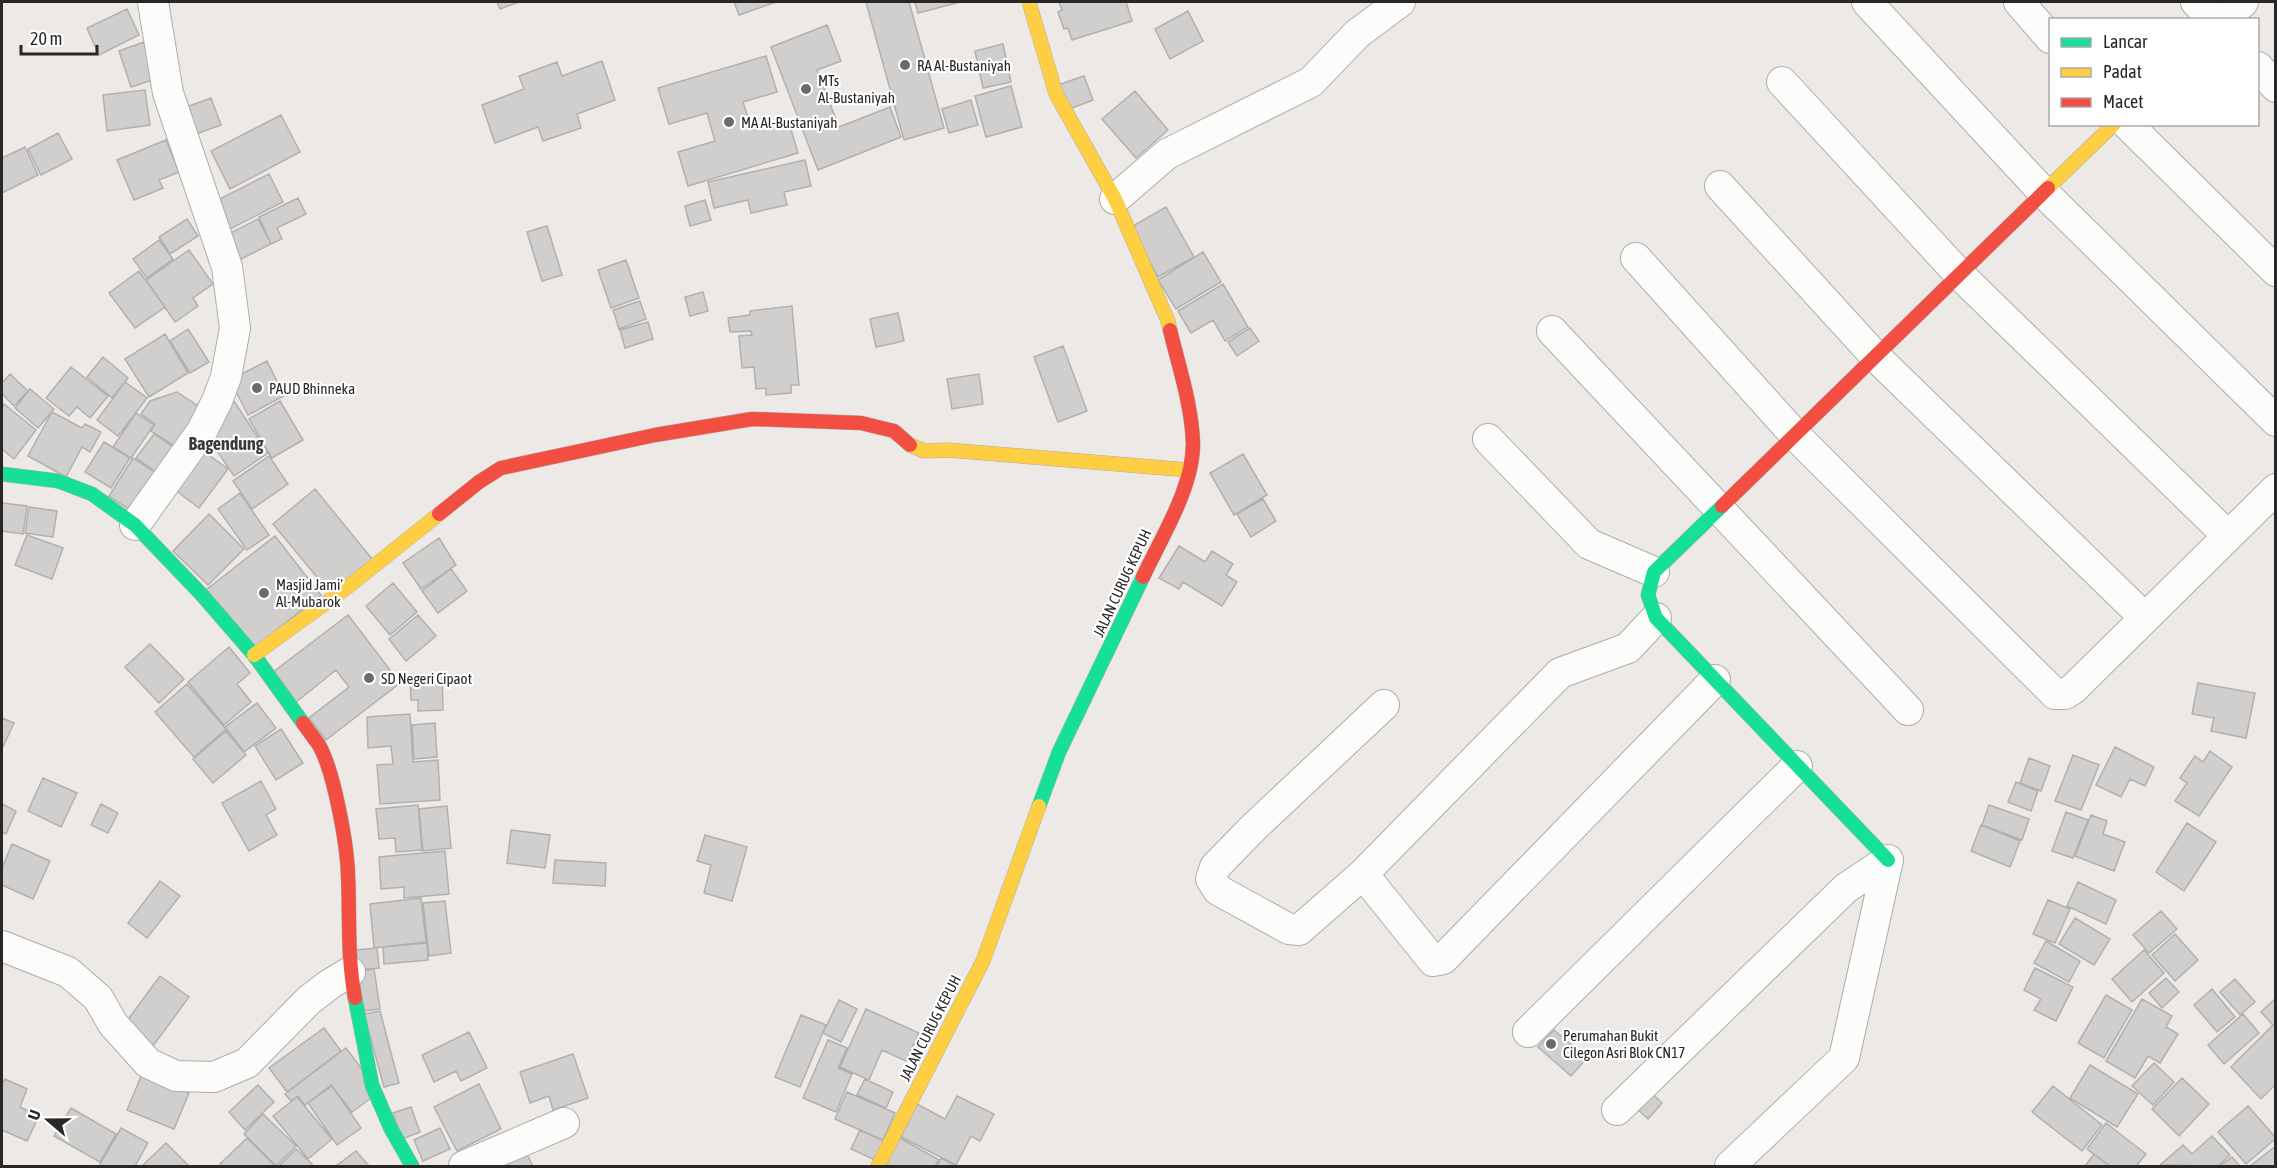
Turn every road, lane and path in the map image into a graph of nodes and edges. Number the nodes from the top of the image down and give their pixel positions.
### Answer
1 (153, 2) edge
2 (1029, 2) edge
3 (1400, 2) edge
4 (1867, 2) edge
5 (2019, 2) edge
6 (2196, 2) edge
7 (2243, 2) edge
8 (2211, 18) edge
9 (2224, 18) edge
10 (2049, 37) edge
11 (2259, 68) edge
12 (1782, 82) dead end
13 (2276, 87) edge
14 (2112, 126) edge
15 (2129, 126) edge
16 (1720, 186) dead end
17 (2044, 193) junction
18 (1115, 199) junction
19 (1636, 258) dead end
20 (2276, 271) edge
21 (1960, 275) junction
22 (1552, 332) dead end
23 (1876, 357) junction
24 (2276, 421) edge
25 (1796, 436) junction
26 (1488, 439) dead end
27 (1189, 470) junction
28 (2, 474) edge
29 (2276, 489) edge
30 (1720, 510) junction
31 (135, 525) junction
32 (2228, 536) junction
33 (1653, 573) junction
34 (2144, 617) junction
35 (1656, 618) junction
36 (254, 655) junction
37 (1715, 680) junction
38 (1384, 705) dead end
39 (1908, 710) dead end
40 (1797, 766) junction
41 (1888, 860) junction
42 (1363, 874) junction
43 (2, 946) edge
44 (350, 972) junction
45 (1528, 1032) dead end
46 (1617, 1110) dead end
47 (564, 1123) dead end
48 (412, 1167) edge
49 (464, 1167) edge
50 (878, 1167) edge
51 (1730, 1167) edge

1 - 31 street
2 - 18 street, JALAN CURUG KEPUH
3 - 18 street
4 - 17 street
5 - 10 street
6 - 8 street
7 - 9 street
11 - 13 street
12 - 21 street
14 - 17 street
15 - 20 street
16 - 23 street
17 - 21 street
17 - 24 street
18 - 27 street, JALAN CURUG KEPUH
19 - 25 street
21 - 23 street
21 - 32 street
22 - 30 street
23 - 25 street
23 - 34 street
25 - 30 street
25 - 34 street
26 - 33 street
27 - 36 street
27 - 50 street, JALAN CURUG KEPUH
28 - 31 street
29 - 32 street
30 - 33 street
30 - 39 street
31 - 36 street
32 - 34 street
33 - 35 street
35 - 37 street
35 - 42 street
36 - 44 street
37 - 40 street
37 - 42 street
38 - 42 street
40 - 41 street
40 - 45 street
41 - 46 street
41 - 51 street
43 - 44 street
44 - 48 street
47 - 49 street

